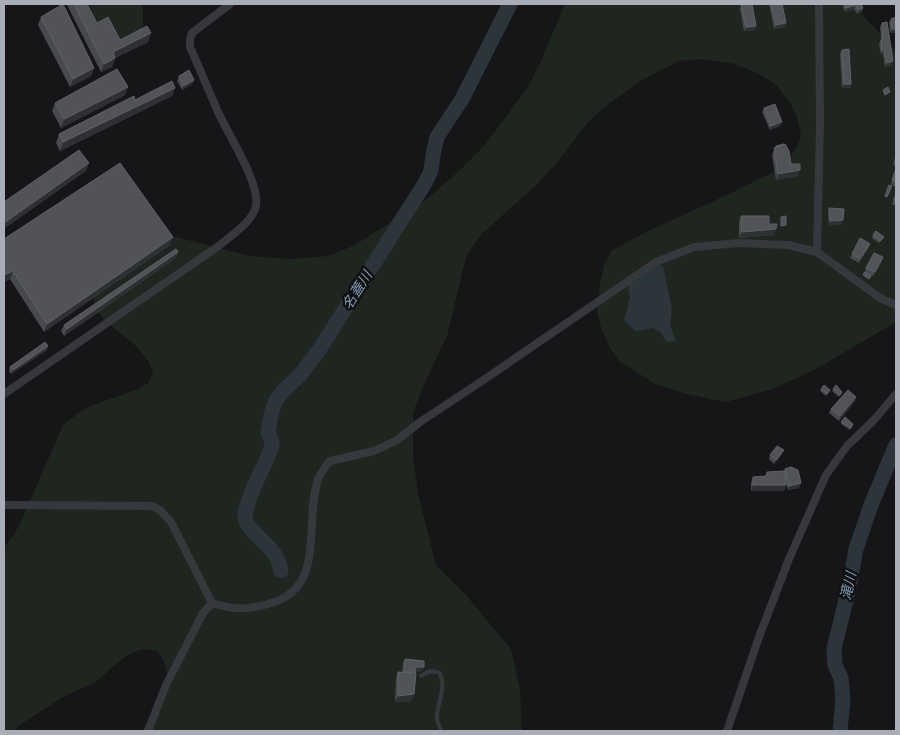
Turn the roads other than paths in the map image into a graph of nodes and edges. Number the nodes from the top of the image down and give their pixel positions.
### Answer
1 (230, 4) edge
2 (819, 4) edge
3 (817, 252) junction
4 (896, 305) edge
5 (4, 394) edge
6 (896, 394) edge
7 (4, 505) edge
8 (212, 603) junction
9 (421, 676) dead end
10 (148, 731) edge
11 (442, 731) edge
12 (727, 731) edge

1 - 5 street
2 - 3 street
3 - 4 street
3 - 8 street
6 - 12 street
7 - 8 street
8 - 10 street
9 - 11 lane

